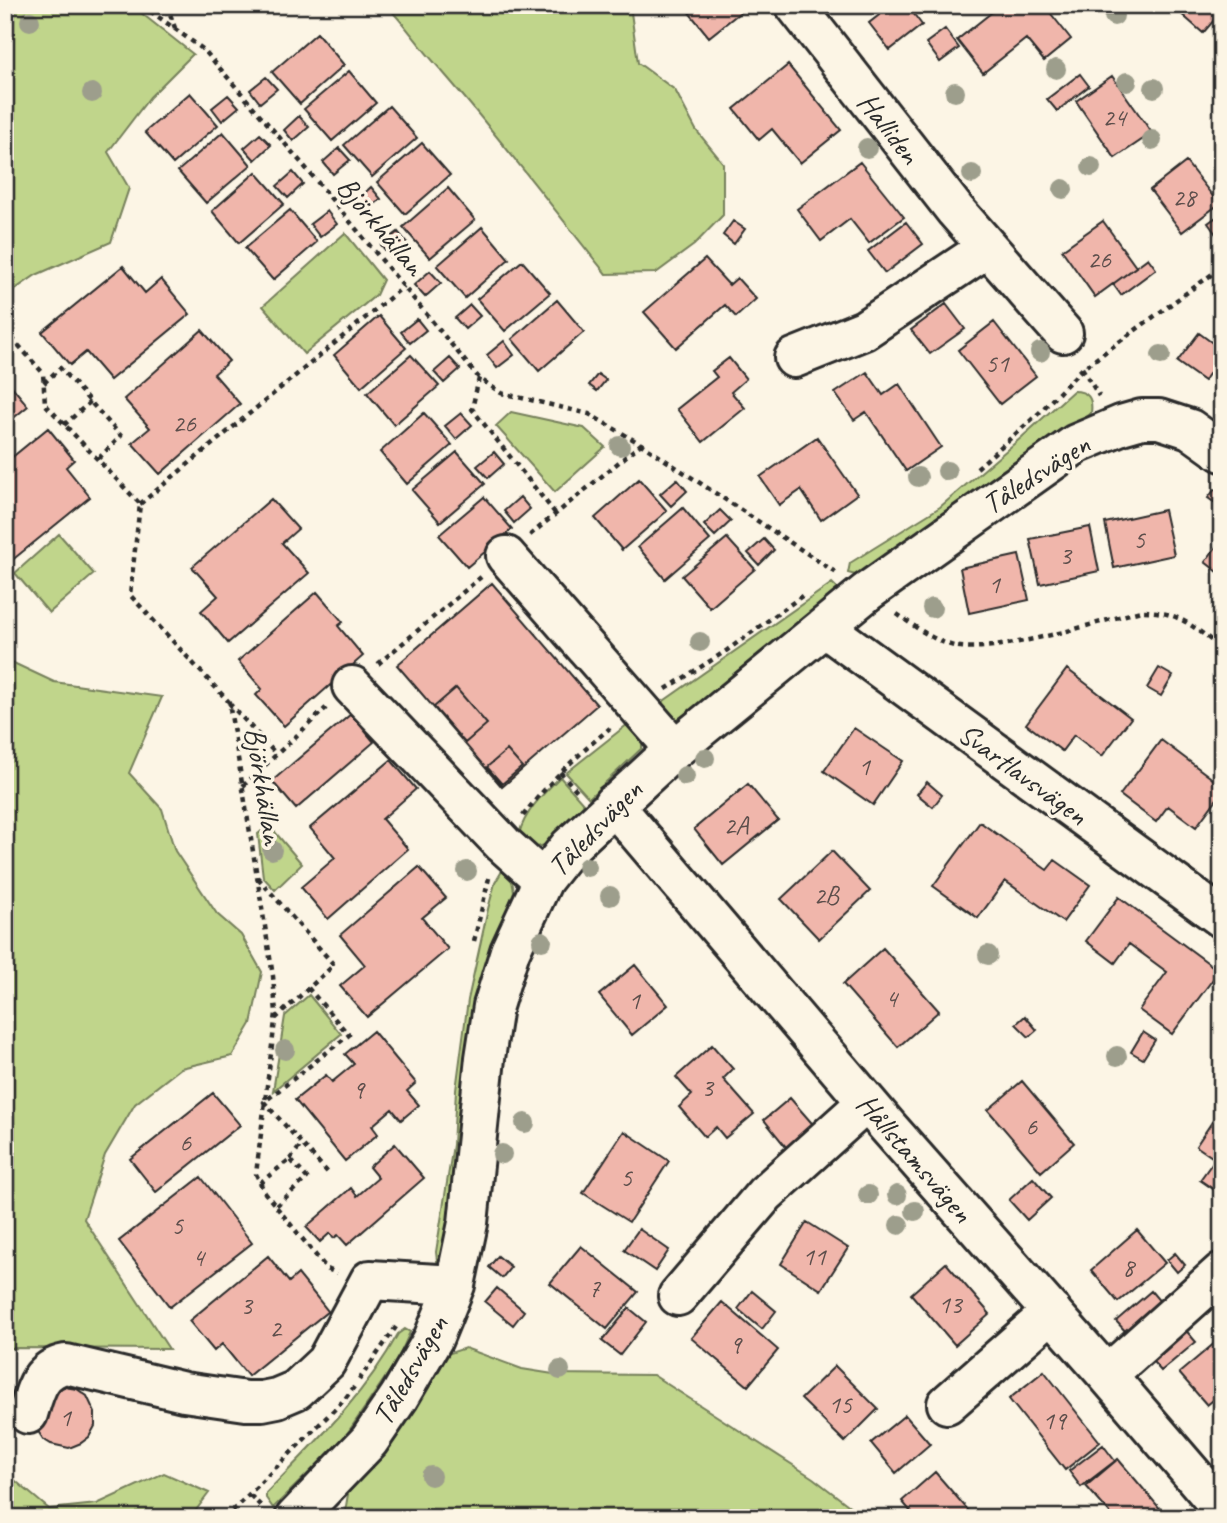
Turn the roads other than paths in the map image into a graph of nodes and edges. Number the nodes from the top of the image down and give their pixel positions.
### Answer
1 (794, 5) edge
2 (987, 248) junction
3 (1063, 333) road end
4 (794, 358) dead end
5 (1222, 452) edge
6 (506, 556) road end
7 (825, 628) junction
8 (352, 686) road end
9 (675, 748) junction
10 (613, 804) junction
11 (543, 880) junction
12 (1222, 919) edge
13 (866, 1103) junction
14 (1222, 1272) edge
15 (455, 1285) junction
16 (678, 1296) dead end
17 (1052, 1312) junction
18 (1107, 1375) junction
19 (947, 1404) dead end
20 (28, 1414) dead end
21 (1222, 1509) edge
22 (295, 1518) edge

1 - 2 street, Halliden
2 - 3 street, Halliden
2 - 4 street
5 - 7 street, Tåledsvägen
6 - 9 street
7 - 9 street, Tåledsvägen
7 - 12 street, Svartlavsvägen
8 - 11 street
9 - 10 street, Tåledsvägen
10 - 11 street, Tåledsvägen
10 - 13 street, Hållstamsvägen
11 - 15 street, Tåledsvägen
13 - 16 street
13 - 17 street, Hållstamsvägen
14 - 18 street
15 - 20 street
15 - 22 street, Tåledsvägen
17 - 18 street, Hållstamsvägen
17 - 19 street
18 - 21 street, Hållstamsvägen

